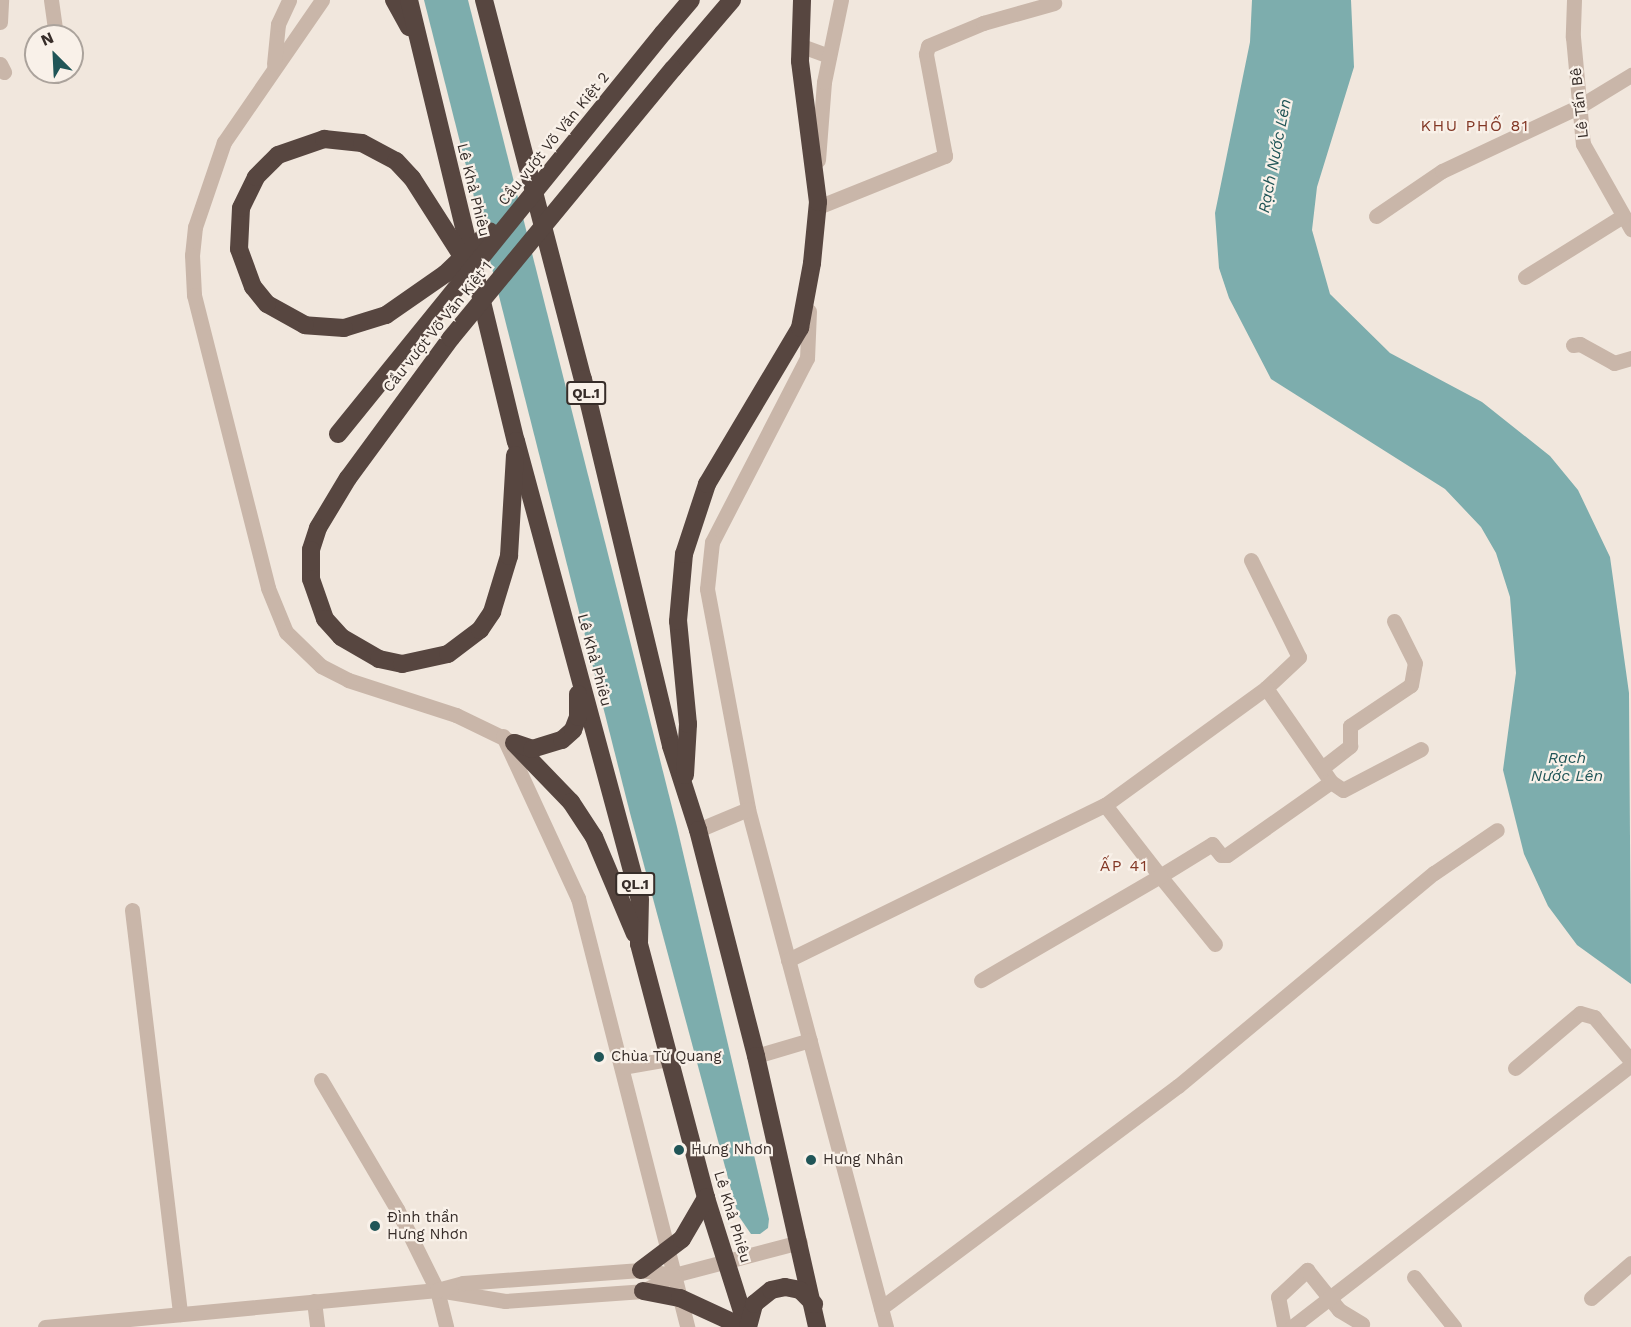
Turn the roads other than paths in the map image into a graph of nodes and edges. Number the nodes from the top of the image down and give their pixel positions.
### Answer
1 (2, 0) edge
2 (51, 0) edge
3 (289, 0) edge
4 (322, 0) edge
5 (394, 0) edge
6 (409, 0) edge
7 (484, 0) edge
8 (691, 0) edge
9 (732, 0) edge
10 (802, 0) edge
11 (841, 0) edge
12 (1574, 0) edge
13 (1043, 3) edge
14 (0, 22) edge
15 (54, 24) edge
16 (663, 33) junction
17 (799, 45) junction
18 (420, 47) junction
19 (829, 56) junction
20 (274, 66) junction
21 (1631, 75) edge
22 (1580, 106) junction
23 (817, 175) junction
24 (818, 207) junction
25 (1376, 216) dead end
26 (1627, 223) edge
27 (812, 263) junction
28 (1525, 277) dead end
29 (477, 282) junction
30 (1572, 345) dead end
31 (1631, 358) edge
32 (338, 434) dead end
33 (516, 441) junction
34 (1251, 560) dead end
35 (1394, 621) dead end
36 (573, 654) junction
37 (1266, 688) junction
38 (508, 740) junction
39 (1421, 749) dead end
40 (1322, 768) junction
41 (1331, 782) junction
42 (685, 786) junction
43 (1105, 805) junction
44 (748, 809) junction
45 (698, 830) junction
46 (1497, 830) dead end
47 (1160, 876) junction
48 (132, 910) dead end
49 (639, 944) junction
50 (1215, 944) dead end
51 (788, 960) junction
52 (981, 980) dead end
53 (810, 1040) junction
54 (756, 1056) junction
55 (669, 1059) junction
56 (1631, 1063) edge
57 (622, 1067) junction
58 (1515, 1068) dead end
59 (321, 1080) dead end
60 (706, 1198) junction
61 (800, 1242) junction
62 (669, 1252) junction
63 (726, 1262) junction
64 (1631, 1263) edge
65 (640, 1270) junction
66 (674, 1275) junction
67 (1414, 1277) dead end
68 (437, 1290) junction
69 (643, 1291) junction
70 (680, 1298) junction
71 (1331, 1298) junction
72 (1591, 1298) dead end
73 (314, 1302) junction
74 (815, 1306) junction
75 (881, 1308) junction
76 (180, 1314) junction
77 (1362, 1324) dead end
78 (45, 1327) edge
79 (317, 1327) edge
80 (446, 1327) edge
81 (687, 1327) edge
82 (746, 1327) edge
83 (817, 1327) edge
84 (886, 1327) edge
85 (1284, 1327) edge
86 (1292, 1327) edge
87 (1454, 1327) edge

1 - 14 street
2 - 15 street
3 - 20 street
4 - 20 street
5 - 18 highway
6 - 18 highway, Lê Khả Phiêu / QL.1
7 - 42 highway, QL.1
8 - 16 highway
9 - 33 highway, Cầu vượt Võ Văn Kiệt 1, bridge
10 - 17 highway
11 - 19 street
12 - 22 street, Lê Tấn Bê
13 - 24 street
16 - 29 highway, bridge
16 - 32 highway, Cầu vượt Võ Văn Kiệt 2, bridge
17 - 19 street
17 - 23 highway
18 - 29 highway, Lê Khả Phiêu / QL.1
19 - 23 street
20 - 38 street
21 - 22 street
22 - 25 street
22 - 26 street, Lê Tấn Bê
23 - 24 highway
24 - 27 highway
26 - 28 street
27 - 42 highway
27 - 44 street
29 - 33 highway, Lê Khả Phiêu / QL.1
30 - 31 street
33 - 36 highway, Lê Khả Phiêu / QL.1
34 - 37 street
35 - 40 street
36 - 38 highway
36 - 49 highway, Lê Khả Phiêu / QL.1
37 - 40 street
37 - 43 street
38 - 49 highway
38 - 57 street
39 - 41 street
40 - 41 street
41 - 47 street
42 - 45 highway, QL.1
43 - 47 street
43 - 51 street
44 - 45 street
44 - 51 street
45 - 54 highway, QL.1
46 - 75 street
47 - 50 street
47 - 52 street
48 - 76 street
49 - 55 highway, Lê Khả Phiêu / QL.1
51 - 53 street
53 - 54 street
53 - 75 street
54 - 61 highway, QL.1
55 - 57 street
55 - 60 highway, Lê Khả Phiêu / QL.1
56 - 58 street
56 - 71 street
57 - 62 street
59 - 68 street
60 - 62 highway
60 - 63 highway, Lê Khả Phiêu / QL.1
61 - 63 street
61 - 74 highway, QL.1
62 - 65 highway
62 - 66 street
63 - 66 street
63 - 82 highway, Lê Khả Phiêu / QL.1
64 - 72 street
65 - 66 street
65 - 68 street
66 - 69 street
66 - 70 street
67 - 87 street
68 - 69 street
68 - 73 street
68 - 80 street
69 - 70 highway
70 - 81 street
70 - 82 highway
71 - 77 street
71 - 85 street
71 - 86 street
73 - 76 street
73 - 79 street
74 - 82 highway
74 - 83 highway, QL.1
75 - 84 street
76 - 78 street

